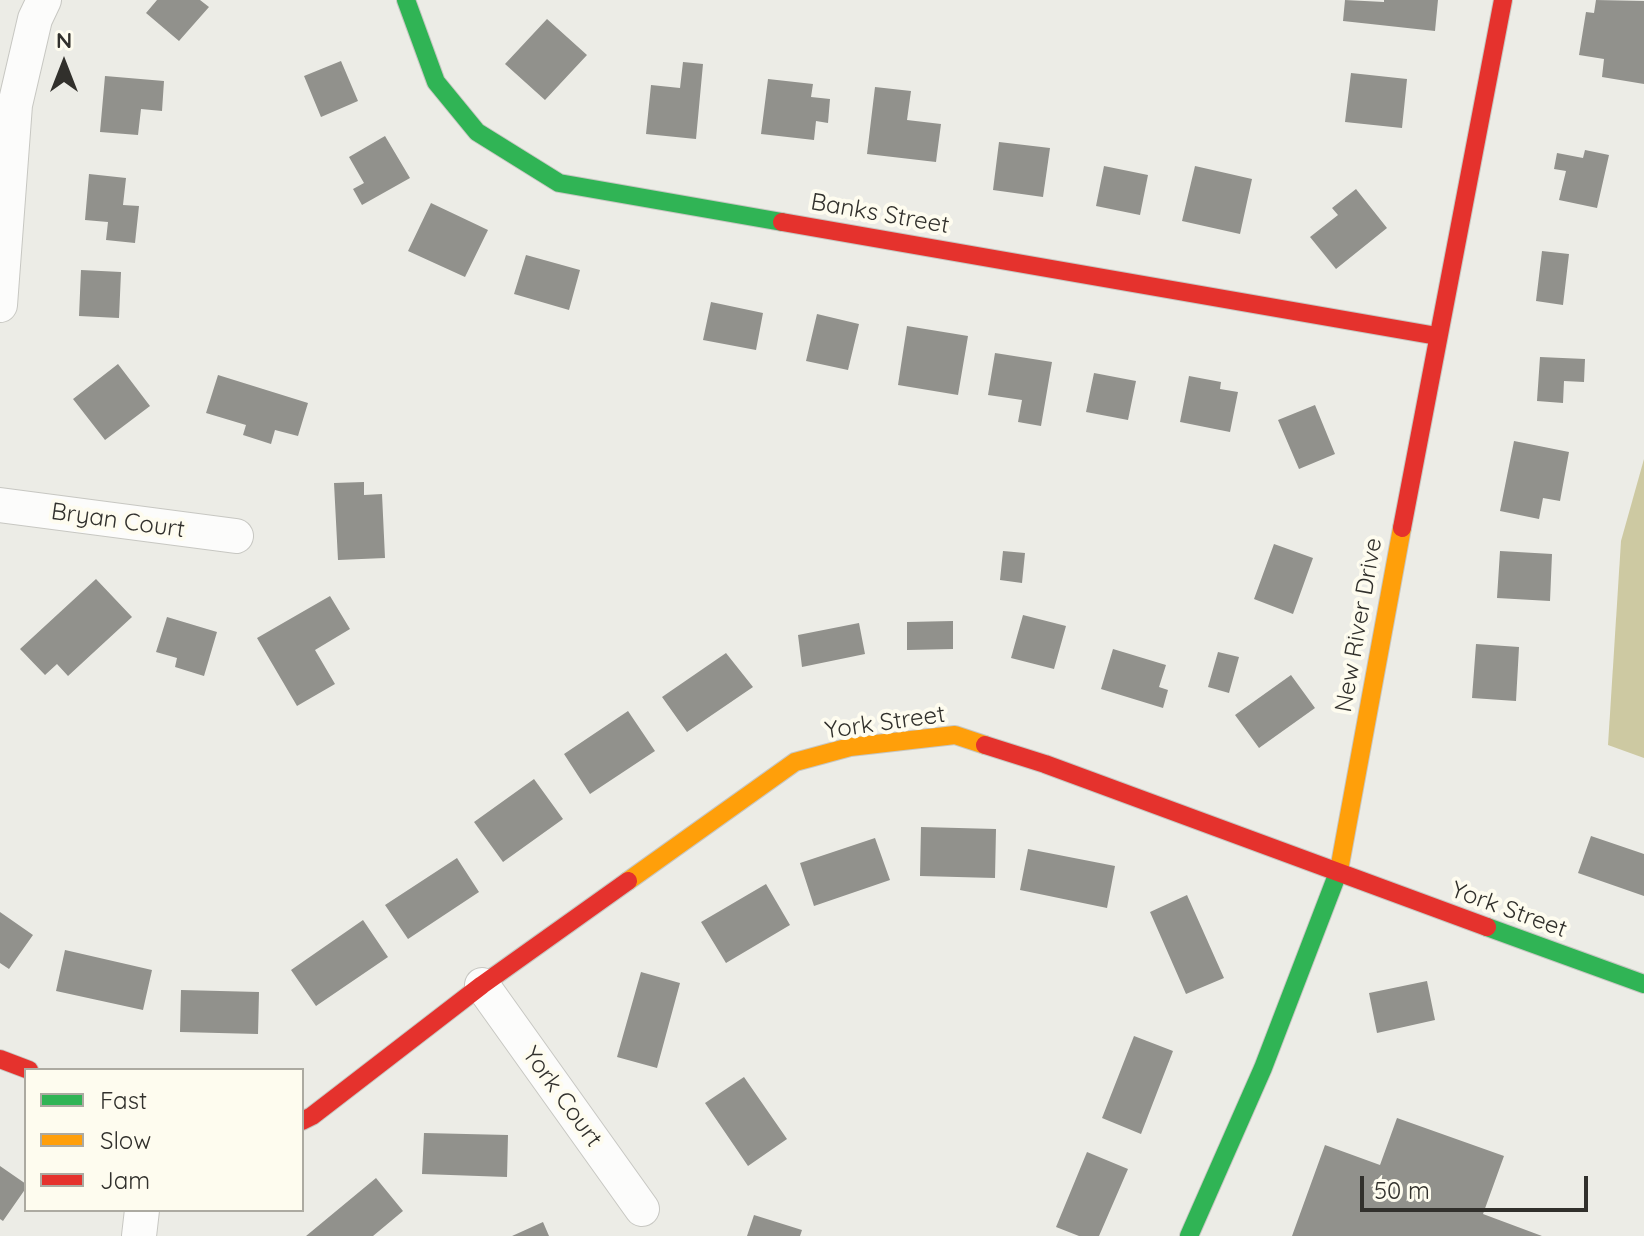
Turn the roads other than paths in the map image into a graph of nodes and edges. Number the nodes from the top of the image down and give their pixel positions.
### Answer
1 (44, 0) edge
2 (406, 0) edge
3 (1503, 0) edge
4 (0, 305) edge
5 (1437, 336) junction
6 (0, 505) edge
7 (236, 536) dead end
8 (1338, 874) junction
9 (1644, 984) edge
10 (482, 985) junction
11 (0, 1059) edge
12 (24, 1068) edge
13 (304, 1120) edge
14 (642, 1209) dead end
15 (142, 1212) edge
16 (139, 1236) edge
17 (1189, 1236) edge

1 - 4 street
2 - 5 street, Banks Street
3 - 5 street, New River Drive
5 - 8 street, New River Drive
6 - 7 street, Bryan Court
8 - 9 street, York Street
8 - 10 street, York Street
8 - 17 street, New River Drive
10 - 13 street, York Street
10 - 14 street, York Court
11 - 12 street
15 - 16 street

